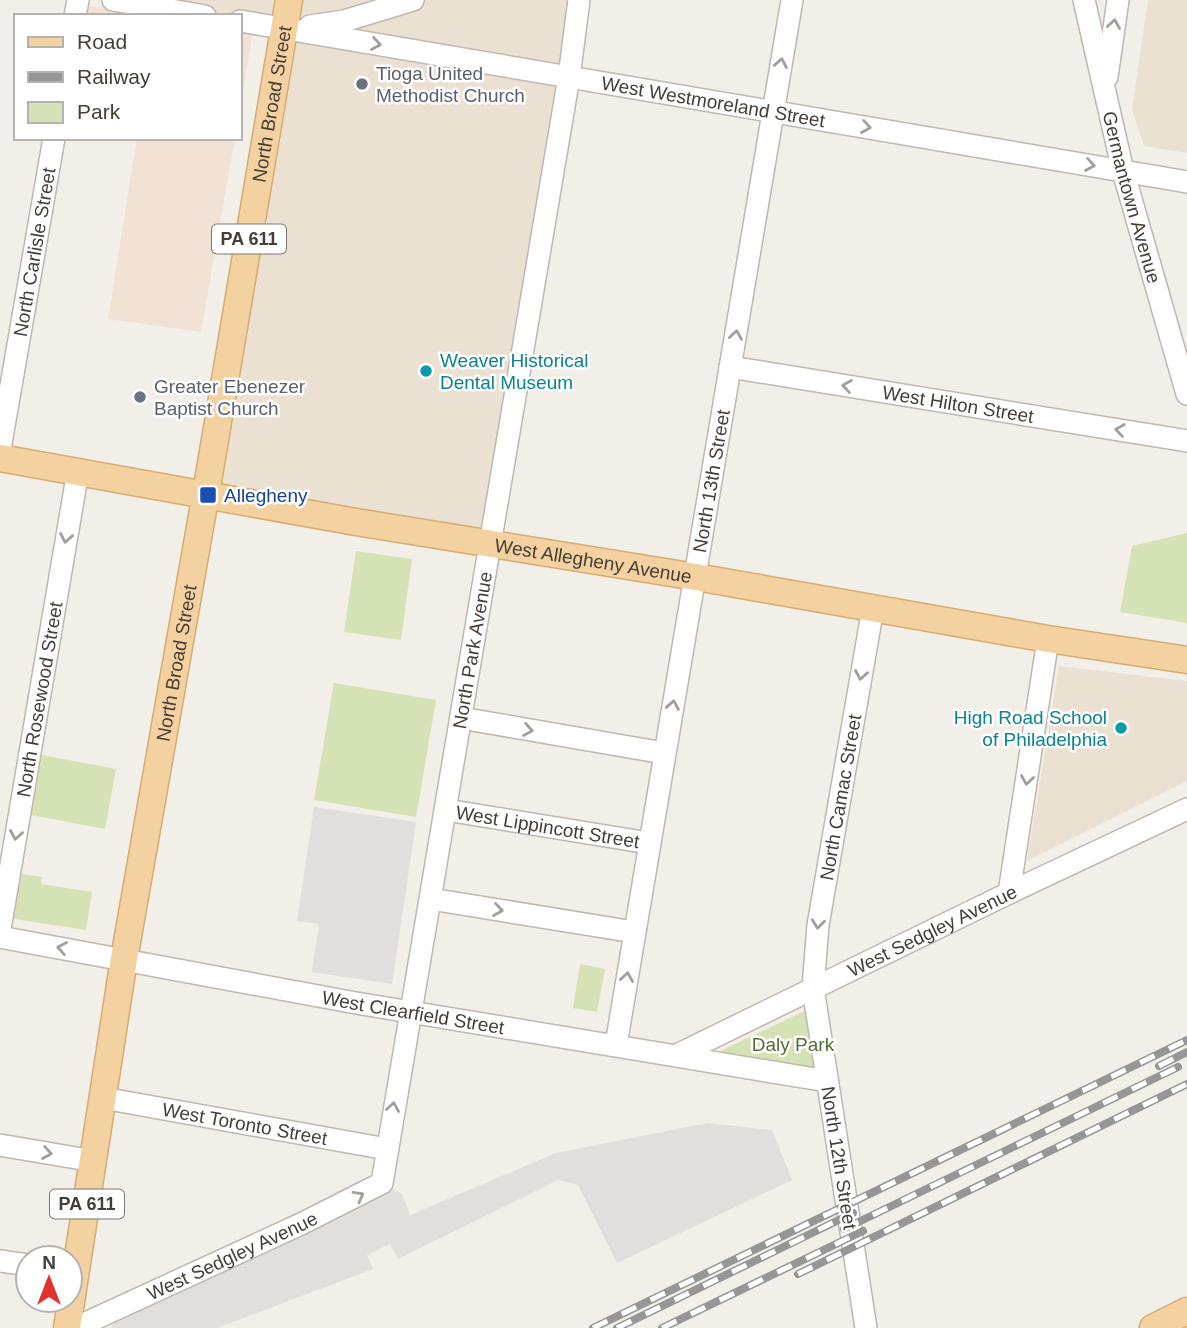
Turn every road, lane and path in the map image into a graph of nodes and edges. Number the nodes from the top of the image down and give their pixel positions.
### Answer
1 (113, 0) edge
2 (289, 0) edge
3 (413, 0) edge
4 (579, 0) edge
5 (792, 0) edge
6 (1084, 0) edge
7 (1118, 0) edge
8 (194, 14) edge
9 (242, 22) edge
10 (285, 29) junction
11 (569, 77) junction
12 (1106, 96) junction
13 (773, 111) junction
14 (54, 140) edge
15 (1123, 171) junction
16 (1187, 182) edge
17 (730, 367) junction
18 (1187, 394) edge
19 (1187, 441) edge
20 (0, 449) edge
21 (0, 458) edge
22 (78, 471) junction
23 (206, 493) junction
24 (489, 544) junction
25 (695, 577) junction
26 (873, 608) junction
27 (1048, 639) junction
28 (1187, 660) edge
29 (461, 718) junction
30 (664, 753) junction
31 (1187, 809) edge
32 (446, 810) junction
33 (649, 843) junction
34 (1009, 893) junction
35 (431, 899) junction
36 (0, 929) edge
37 (634, 932) junction
38 (0, 937) edge
39 (124, 960) junction
40 (813, 988) junction
41 (412, 1011) junction
42 (616, 1045) junction
43 (677, 1055) junction
44 (827, 1082) junction
45 (103, 1098) junction
46 (0, 1145) edge
47 (387, 1149) junction
48 (94, 1161) junction
49 (383, 1175) joint
50 (78, 1244) edge
51 (1187, 1311) edge
52 (75, 1328) edge
53 (866, 1328) edge
54 (1153, 1328) edge

1 - 8 street
2 - 10 main road, North Broad Street / PA 611
3 - 10 street
4 - 11 street, North Park Avenue
13 -> 5 street, North 13th Street
6 - 12 street, Germantown Avenue
12 -> 7 street
9 - 10 street, West Westmoreland Street
10 -> 11 street, West Westmoreland Street
10 - 23 main road, North Broad Street / PA 611
11 - 13 street, West Westmoreland Street
11 - 24 street, North Park Avenue
12 - 15 street, Germantown Avenue
13 -> 15 street, West Westmoreland Street
17 -> 13 street, North 13th Street
14 - 20 street, North Carlisle Street
15 - 16 street, West Westmoreland Street
15 - 18 street, Germantown Avenue
19 -> 17 street, West Hilton Street
17 - 25 street, North 13th Street
21 - 22 main road, West Allegheny Avenue
22 - 23 main road, West Allegheny Avenue
22 -> 36 street, North Rosewood Street
23 - 24 main road, West Allegheny Avenue
23 - 39 main road, North Broad Street / PA 611
24 - 25 main road, West Allegheny Avenue
24 - 29 street, North Park Avenue
25 - 26 main road, West Allegheny Avenue
30 -> 25 street, North 13th Street
26 - 27 main road, West Allegheny Avenue
26 -> 40 street, North Camac Street
27 - 28 main road, West Allegheny Avenue
27 -> 34 street
29 -> 30 street
29 - 32 street, North Park Avenue
30 - 33 street, North 13th Street
31 - 34 street, West Sedgley Avenue
32 - 33 street, West Lippincott Street
32 - 35 street, North Park Avenue
33 - 37 street, North 13th Street
34 - 40 street, West Sedgley Avenue
35 -> 37 street
35 - 41 street, North Park Avenue
42 -> 37 street, North 13th Street
39 -> 38 street, West Clearfield Street
39 - 41 street, West Clearfield Street
39 - 45 main road, North Broad Street / PA 611
40 - 43 street, West Sedgley Avenue
40 - 44 street, North 12th Street
41 - 42 street, West Clearfield Street
47 -> 41 street, North Park Avenue
42 - 43 street, West Clearfield Street
43 - 44 street, West Clearfield Street
44 - 53 street, North 12th Street
45 - 47 street, West Toronto Street
45 - 48 main road, North Broad Street / PA 611
46 -> 48 street
47 - 49 street, North Park Avenue
48 - 50 main road, North Broad Street / PA 611
52 -> 49 street, West Sedgley Avenue
51 - 54 main road

